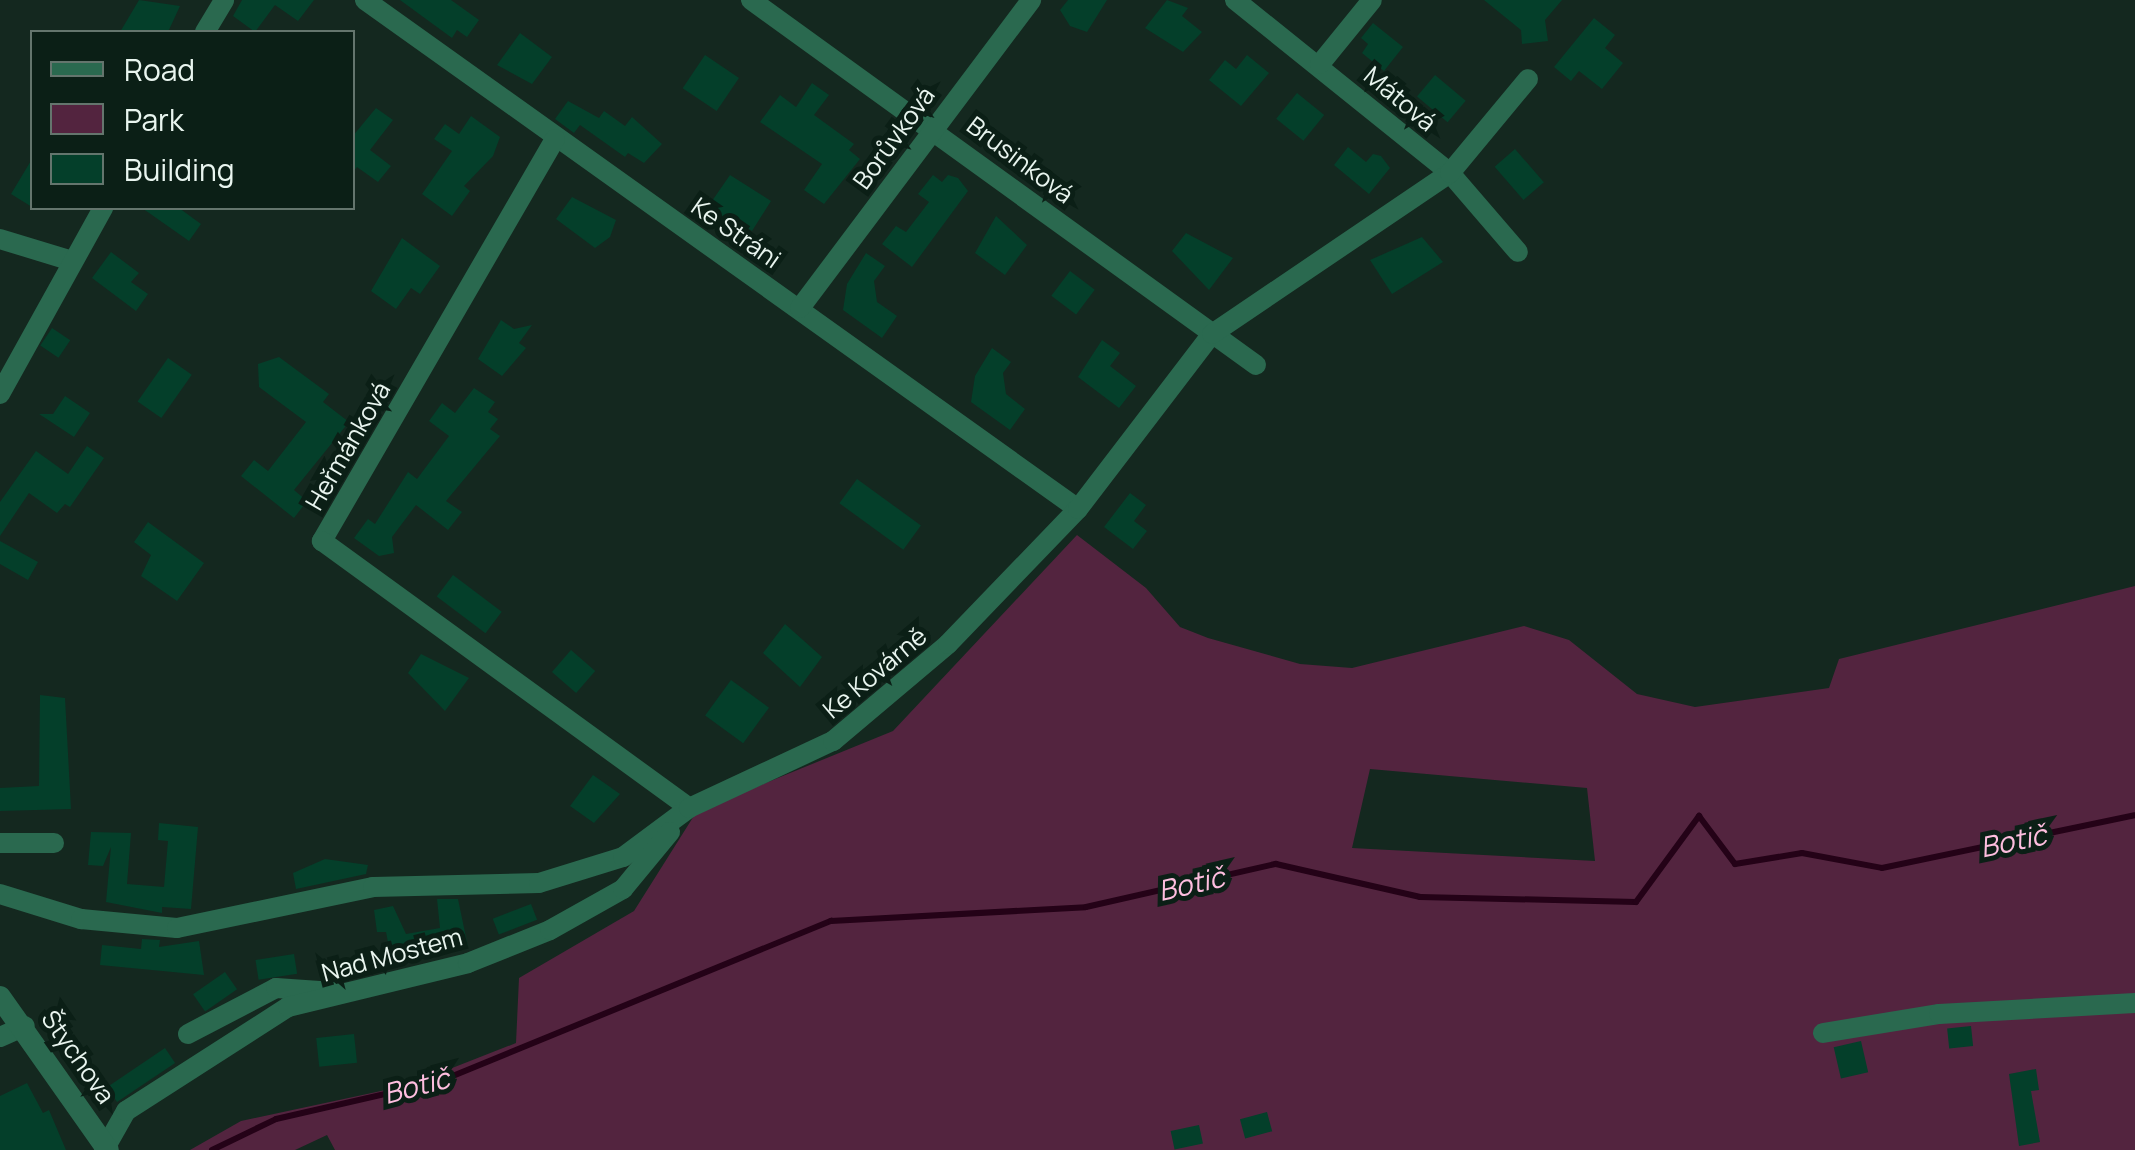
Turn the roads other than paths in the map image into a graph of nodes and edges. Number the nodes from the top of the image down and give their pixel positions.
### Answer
1 (224, 0) edge
2 (365, 0) edge
3 (751, 0) edge
4 (1031, 0) edge
5 (1235, 0) edge
6 (1372, 0) edge
7 (206, 30) edge
8 (1320, 64) junction
9 (1528, 80) dead end
10 (932, 126) junction
11 (555, 139) junction
12 (1450, 173) junction
13 (102, 210) edge
14 (0, 239) edge
15 (1518, 252) dead end
16 (72, 261) junction
17 (800, 308) junction
18 (1212, 334) junction
19 (1256, 365) dead end
20 (0, 394) edge
21 (1078, 510) junction
22 (689, 808) junction
23 (0, 843) edge
24 (54, 844) dead end
25 (0, 894) edge
26 (346, 994) junction
27 (0, 997) edge
28 (2135, 1003) edge
29 (24, 1026) junction
30 (1824, 1033) dead end
31 (188, 1034) dead end
32 (0, 1037) edge
33 (106, 1149) edge

1 - 7 street
2 - 11 street, Ke Stráni
3 - 10 street, Brusinková
4 - 10 street, Borůvková
5 - 8 street, Mátová
6 - 8 street
8 - 12 street, Mátová
9 - 12 street, Ke Kovárně
10 - 17 street, Borůvková
10 - 18 street, Brusinková
11 - 17 street, Ke Stráni
11 - 22 street, Heřmánková
12 - 15 street, Mátová
12 - 18 street, Ke Kovárně
13 - 16 street
14 - 16 street
16 - 20 street
17 - 21 street, Ke Stráni
18 - 19 street, Brusinková
18 - 21 street, Ke Kovárně
21 - 22 street, Ke Kovárně
22 - 25 street, Ke Kovárně
22 - 26 street, Nad Mostem
23 - 24 street
26 - 31 street
26 - 33 street, Nad Mostem
27 - 29 street, Štychova
28 - 30 street
29 - 32 street
29 - 33 street, Štychova

